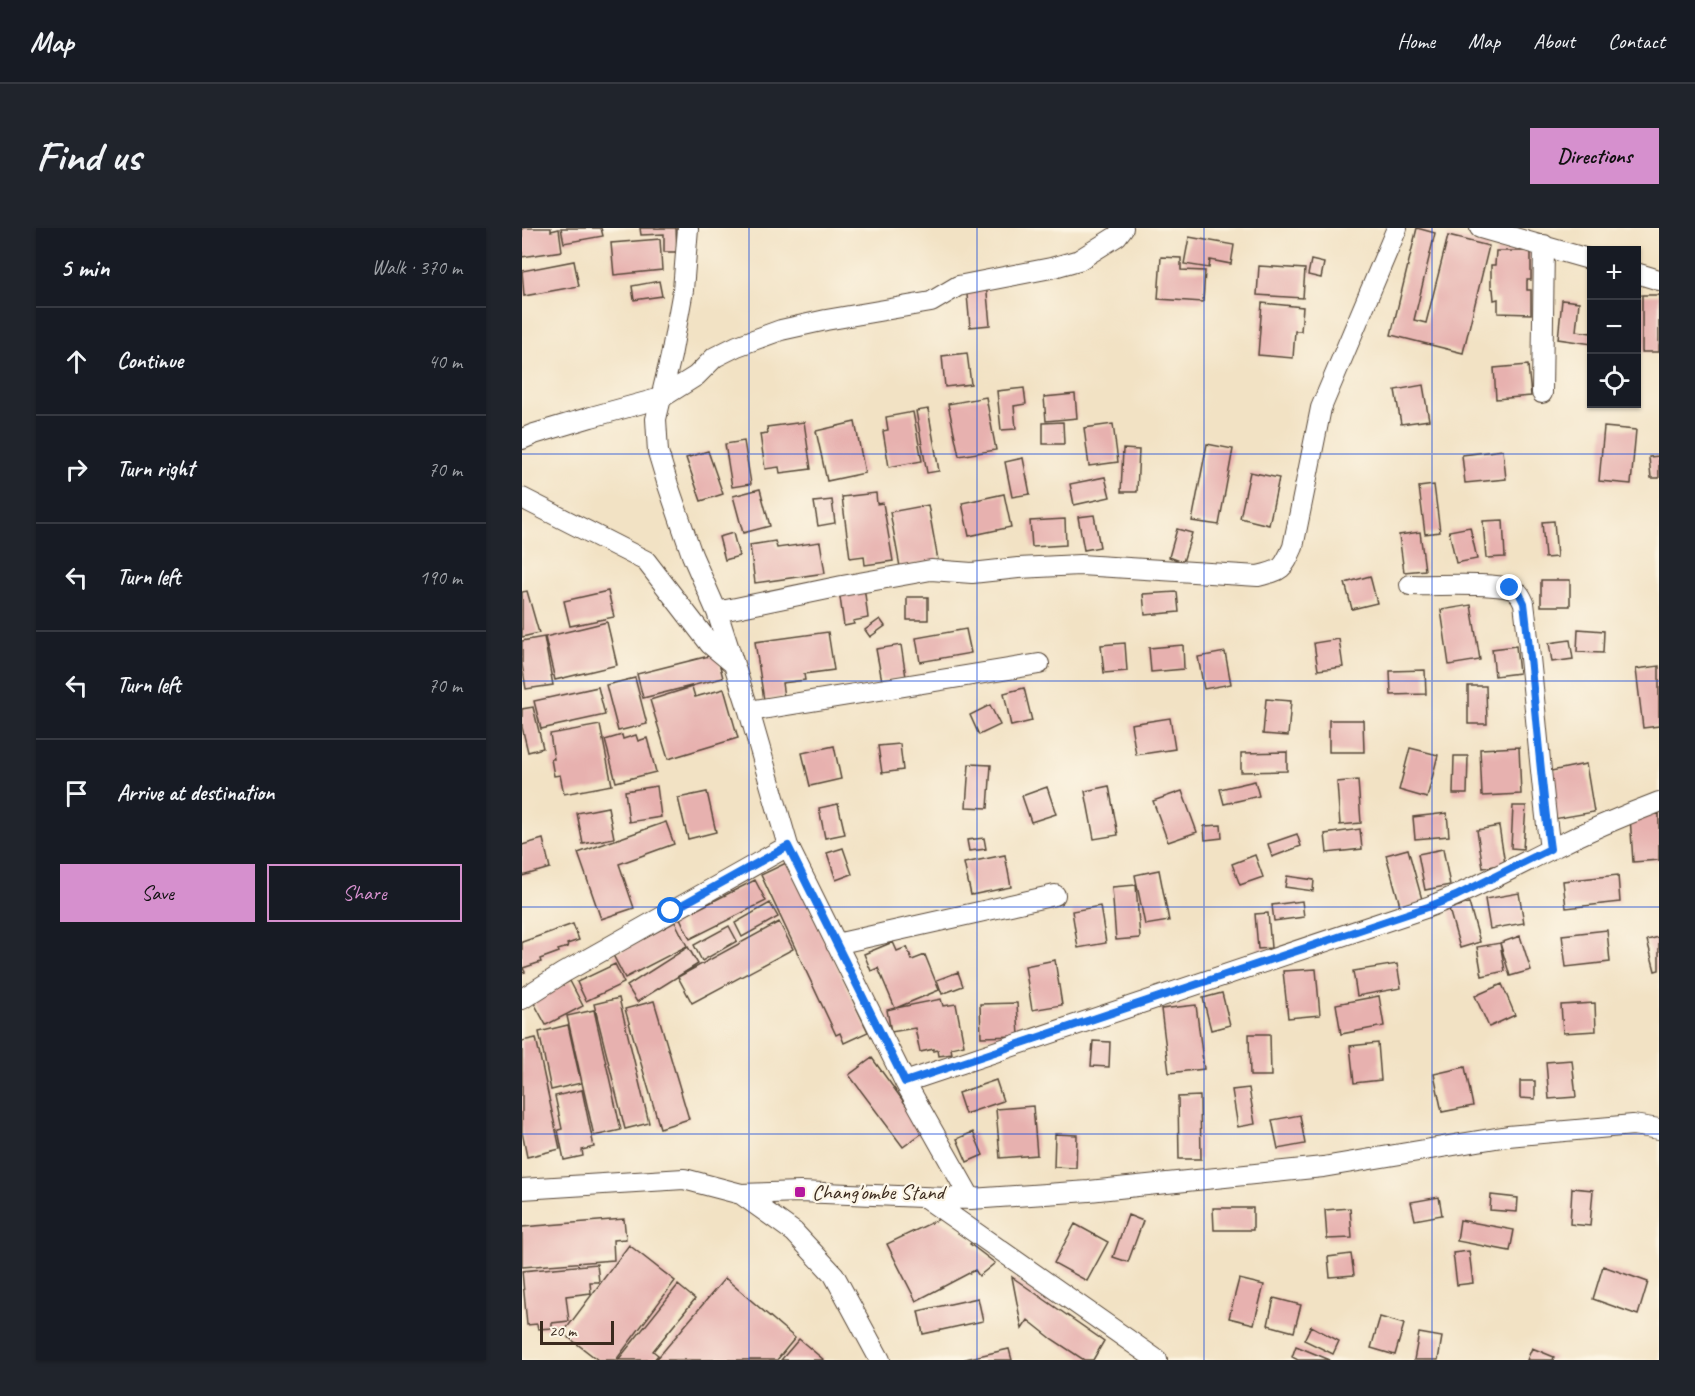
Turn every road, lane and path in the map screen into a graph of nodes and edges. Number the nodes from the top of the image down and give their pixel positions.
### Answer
1 (688, 228) edge
2 (1123, 228) edge
3 (1397, 228) edge
4 (1480, 228) edge
5 (1544, 245) junction
6 (1587, 258) edge
7 (1641, 275) edge
8 (1659, 280) edge
9 (1542, 393) dead end
10 (661, 398) junction
11 (526, 432) edge
12 (522, 498) edge
13 (1410, 585) dead end
14 (717, 612) junction
15 (734, 664) junction
16 (1039, 664) dead end
17 (749, 711) junction
18 (1659, 802) edge
19 (788, 846) junction
20 (1550, 849) junction
21 (1055, 895) dead end
22 (836, 944) junction
23 (522, 999) edge
24 (905, 1082) junction
25 (1659, 1129) edge
26 (522, 1189) edge
27 (741, 1194) junction
28 (926, 1198) junction
29 (970, 1199) junction
30 (880, 1360) edge
31 (1157, 1360) edge

1 - 10 street
2 - 10 street
3 - 14 street
4 - 5 street
5 - 6 street
5 - 9 street
7 - 8 street
10 - 11 street
10 - 14 street
12 - 15 street
13 - 20 street
14 - 15 street
15 - 17 street
16 - 17 street
17 - 19 street
18 - 20 street
19 - 22 street
19 - 23 street
20 - 24 street
21 - 22 street
22 - 24 street
24 - 29 street
25 - 29 street
26 - 27 street
27 - 28 street
27 - 30 street
28 - 29 street
28 - 31 street

